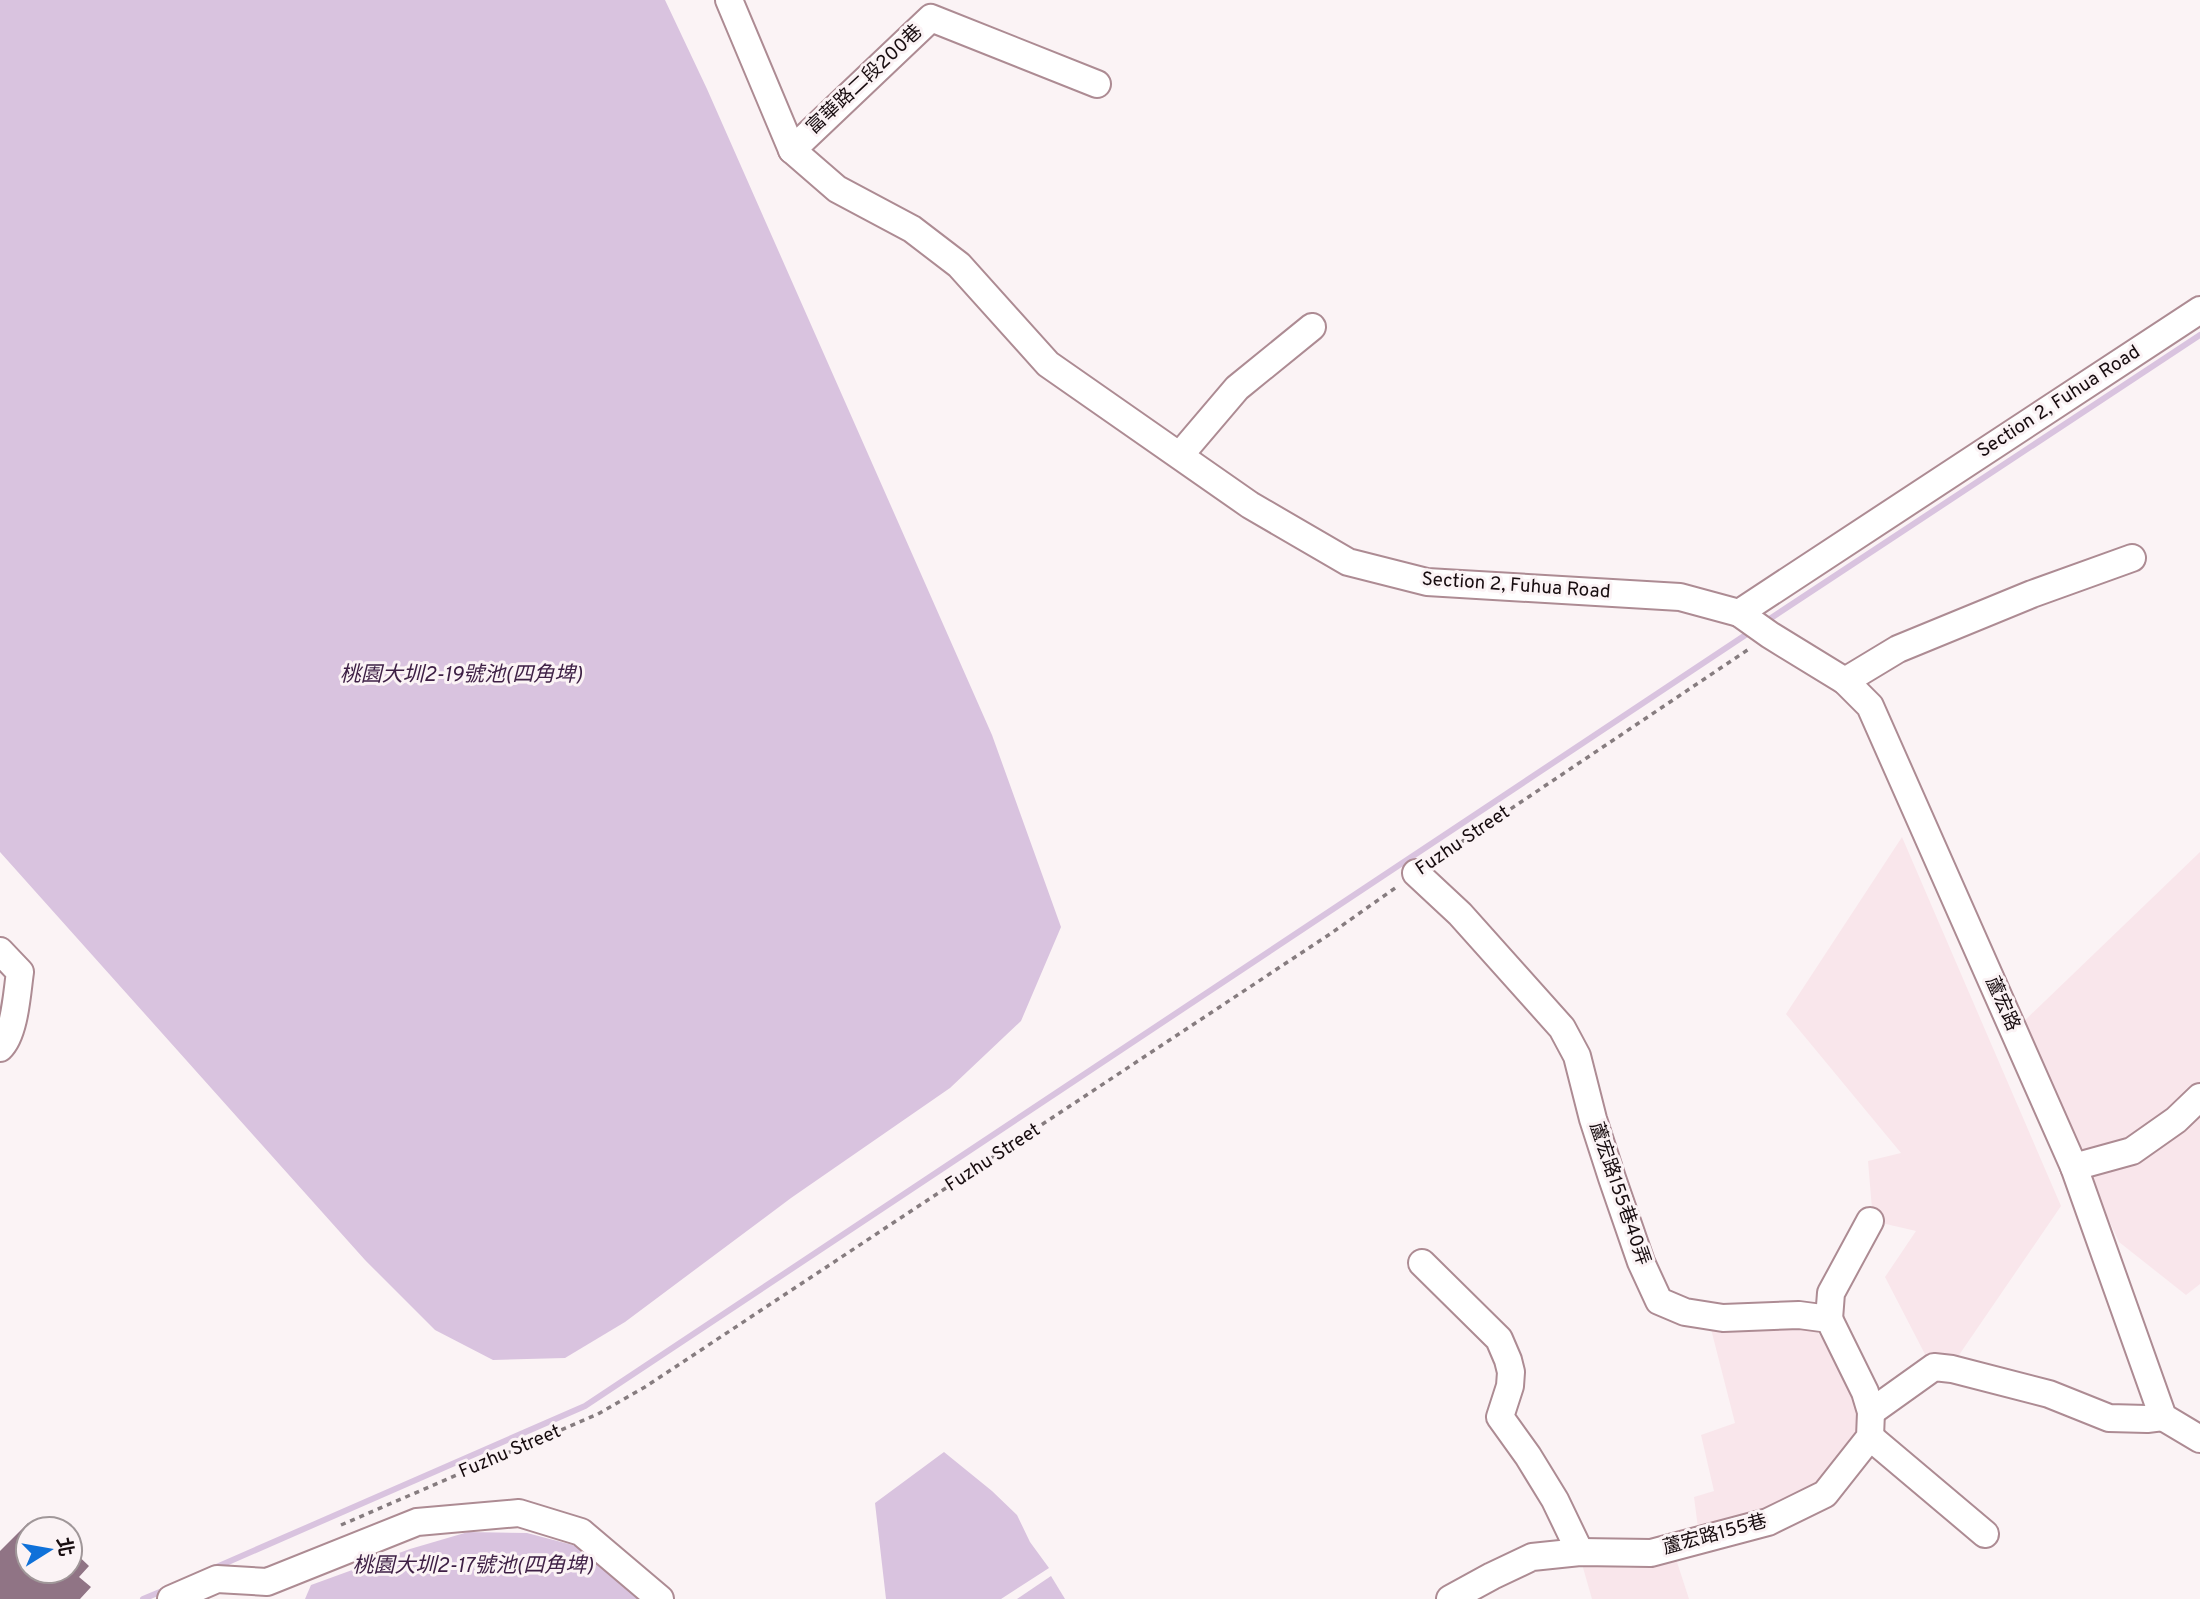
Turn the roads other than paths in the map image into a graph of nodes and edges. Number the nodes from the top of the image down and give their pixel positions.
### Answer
1 (729, 0) edge
2 (1097, 84) dead end
3 (792, 150) junction
4 (2200, 310) edge
5 (1312, 327) dead end
6 (1180, 455) junction
7 (2132, 558) dead end
8 (1757, 625) junction
9 (1845, 681) junction
10 (1416, 873) road end
11 (0, 951) edge
12 (0, 1048) edge
13 (2200, 1097) edge
14 (2074, 1167) junction
15 (1870, 1221) dead end
16 (1422, 1263) dead end
17 (1829, 1319) junction
18 (2163, 1417) junction
19 (1870, 1424) junction
20 (2200, 1439) edge
21 (1984, 1534) dead end
22 (1580, 1552) junction
23 (171, 1599) edge
24 (660, 1599) edge
25 (1450, 1599) edge

1 - 3 street, Section 2, Fuhua Road
2 - 3 street, 富華路二段200巷
3 - 6 street, Section 2, Fuhua Road
4 - 8 street, Section 2, Fuhua Road
5 - 6 street
6 - 8 street, Section 2, Fuhua Road
7 - 9 street
8 - 9 street, 蘆宏路
9 - 14 street, 蘆宏路
10 - 17 street, 蘆宏路155巷40弄
11 - 12 street
13 - 14 street
14 - 18 street, 蘆宏路
15 - 17 street
16 - 22 street
17 - 19 street
18 - 19 street, 蘆宏路155巷
18 - 20 street
19 - 21 street
19 - 22 street, 蘆宏路155巷
22 - 25 street, 蘆宏路155巷
23 - 24 street

